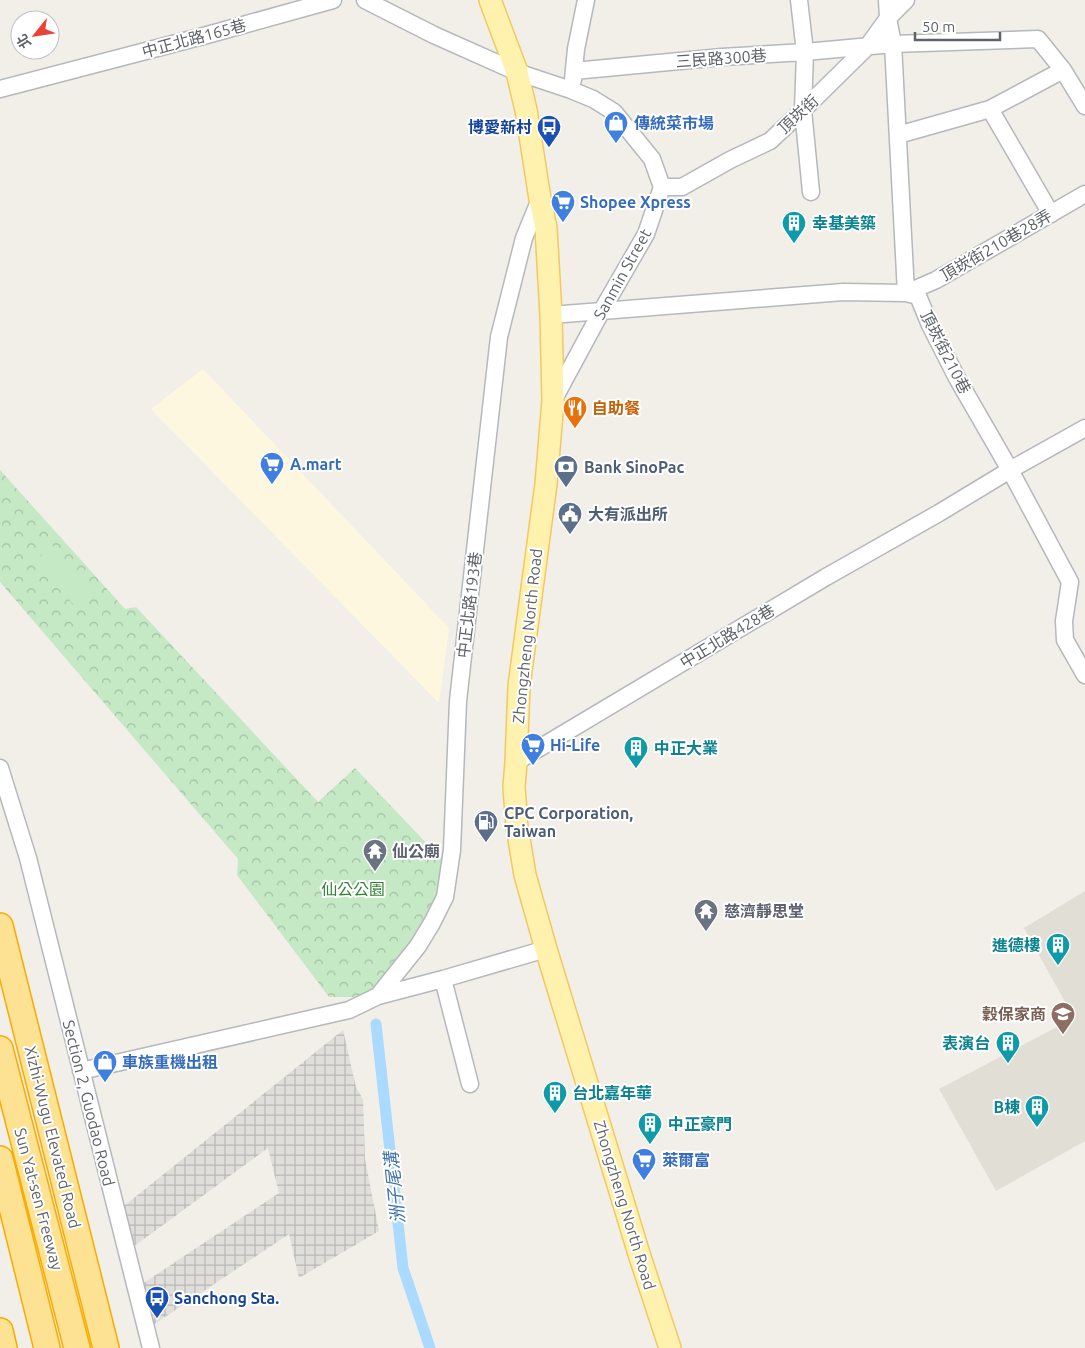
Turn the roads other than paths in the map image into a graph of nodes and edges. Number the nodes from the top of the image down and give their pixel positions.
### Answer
1 (333, 0) edge
2 (365, 0) edge
3 (490, 0) edge
4 (586, 0) edge
5 (799, 0) edge
6 (887, 0) edge
7 (906, 0) edge
8 (888, 18) junction
9 (894, 44) junction
10 (867, 47) junction
11 (805, 52) junction
12 (1063, 70) junction
13 (574, 71) junction
14 (517, 72) junction
15 (0, 89) edge
16 (571, 90) junction
17 (1085, 106) edge
18 (990, 109) junction
19 (803, 110) junction
20 (898, 135) junction
21 (662, 187) junction
22 (811, 192) dead end
23 (1085, 194) edge
24 (540, 199) junction
25 (1050, 214) junction
26 (906, 293) junction
27 (601, 312) junction
28 (551, 316) junction
29 (552, 401) junction
30 (1085, 428) edge
31 (1010, 470) junction
32 (1085, 675) edge
33 (516, 762) junction
34 (0, 768) edge
35 (0, 926) edge
36 (546, 949) junction
37 (443, 979) junction
38 (378, 996) junction
39 (0, 1050) edge
40 (81, 1071) junction
41 (470, 1084) dead end
42 (0, 1159) edge
43 (0, 1330) edge
44 (4, 1348) edge
45 (47, 1348) edge
46 (77, 1348) edge
47 (106, 1348) edge
48 (151, 1348) edge
49 (670, 1348) edge

1 - 15 street, 中正北路165巷
2 - 14 street
3 - 14 main road, Zhongzheng North Road
4 - 13 street
5 - 11 street
6 - 8 street
7 - 8 street, 頂崁街
8 - 9 street
8 - 10 street, 頂崁街
9 - 10 street, 三民路300巷
9 - 12 street, 三民路300巷
9 - 20 street
10 - 11 street, 三民路300巷
10 - 19 street, 頂崁街
11 - 13 street, 三民路300巷
11 - 19 street
12 - 17 street
12 - 18 street
13 - 16 street
14 - 16 street
14 - 24 main road, Zhongzheng North Road
16 - 21 street
18 - 20 street
18 - 25 street
19 - 21 street, 頂崁街
19 - 22 street
20 - 26 street
21 - 27 street, Sanmin Street
23 - 25 street, 頂崁街210巷28弄
24 - 28 main road, Zhongzheng North Road
24 - 38 street, 中正北路193巷
25 - 26 street, 頂崁街210巷28弄
26 - 27 street
26 - 31 street, 頂崁街210巷
27 - 28 street
27 - 29 street, Sanmin Street
28 - 29 main road, Zhongzheng North Road
29 - 33 main road, Zhongzheng North Road
30 - 31 street, 中正北路428巷
31 - 32 street, 頂崁街210巷
31 - 33 street, 中正北路428巷
33 - 36 main road, Zhongzheng North Road
34 - 40 street, Section 2, Guodao Road
35 - 47 highway, Xizhi-Wugu Elevated Road
36 - 37 street
36 - 49 main road, Zhongzheng North Road
37 - 38 street
37 - 41 street
38 - 40 street
39 - 46 highway, Sun Yat-sen Freeway
40 - 48 street, Section 2, Guodao Road
42 - 45 highway, Sun Yat-sen Freeway
43 - 44 highway

